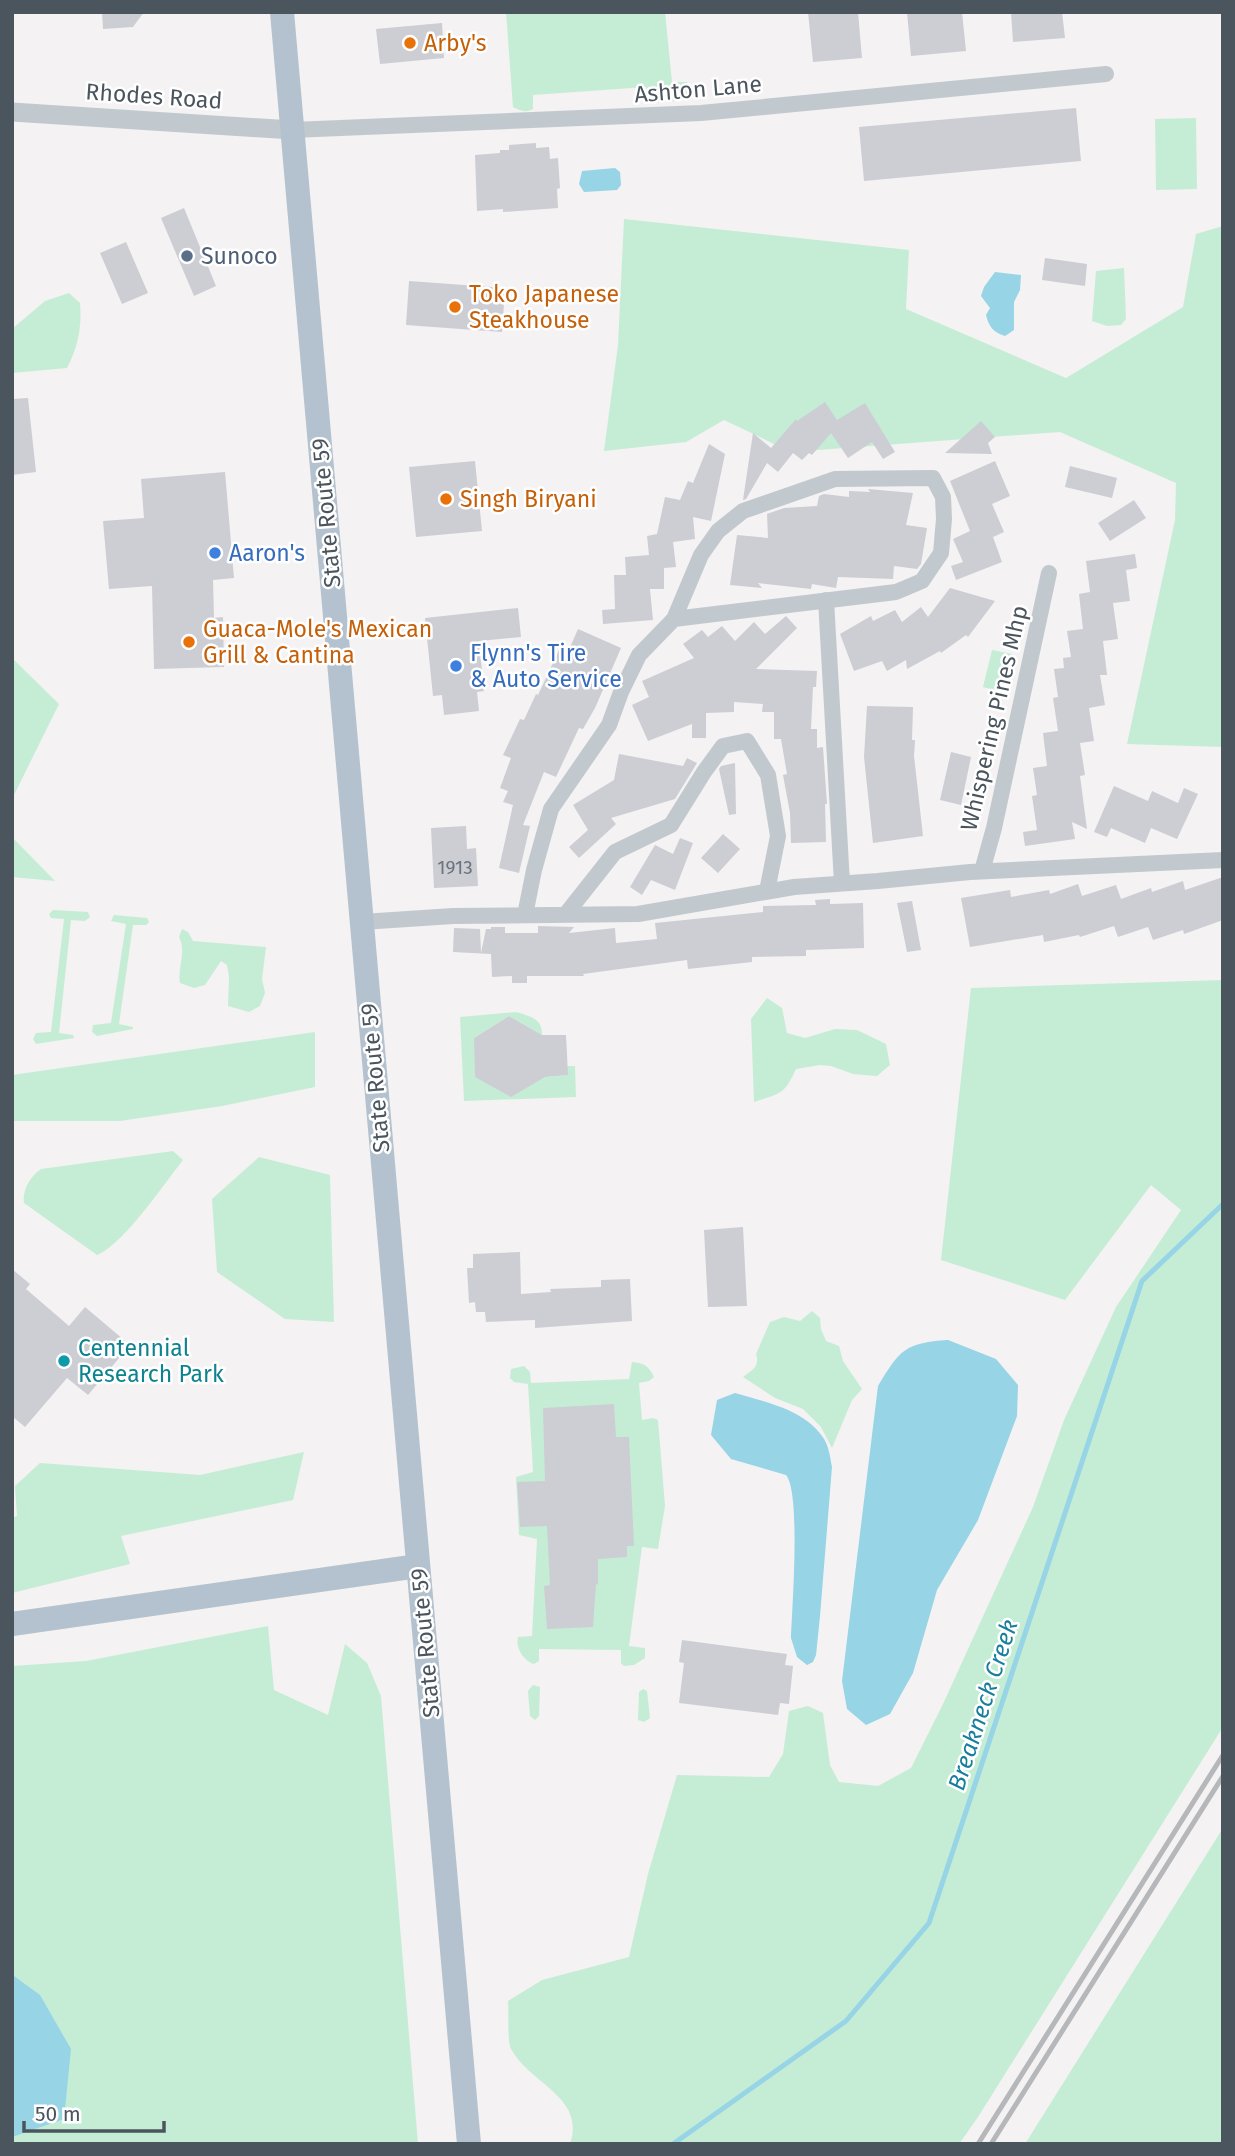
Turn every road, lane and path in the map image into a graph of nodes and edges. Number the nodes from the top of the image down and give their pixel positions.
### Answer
1 (282, 12) edge
2 (1106, 74) dead end
3 (12, 112) edge
4 (292, 130) junction
5 (1049, 573) dead end
6 (826, 600) junction
7 (674, 619) junction
8 (1223, 860) edge
9 (982, 872) junction
10 (842, 883) junction
11 (767, 891) junction
12 (566, 914) junction
13 (525, 915) junction
14 (362, 922) junction
15 (418, 1566) junction
16 (12, 1623) edge
17 (469, 2144) edge

1 - 4 main road, State Route 59
2 - 4 street, Ashton Lane
3 - 4 street, Rhodes Road
4 - 14 main road, State Route 59
5 - 9 street, Whispering Pines Mhp
6 - 7 street
6 - 7 street
6 - 10 street
7 - 13 street
8 - 9 street
9 - 10 street
10 - 11 street
11 - 12 street
11 - 12 street
12 - 13 street
13 - 14 street
14 - 15 main road, State Route 59
15 - 16 main road
15 - 17 main road, State Route 59

